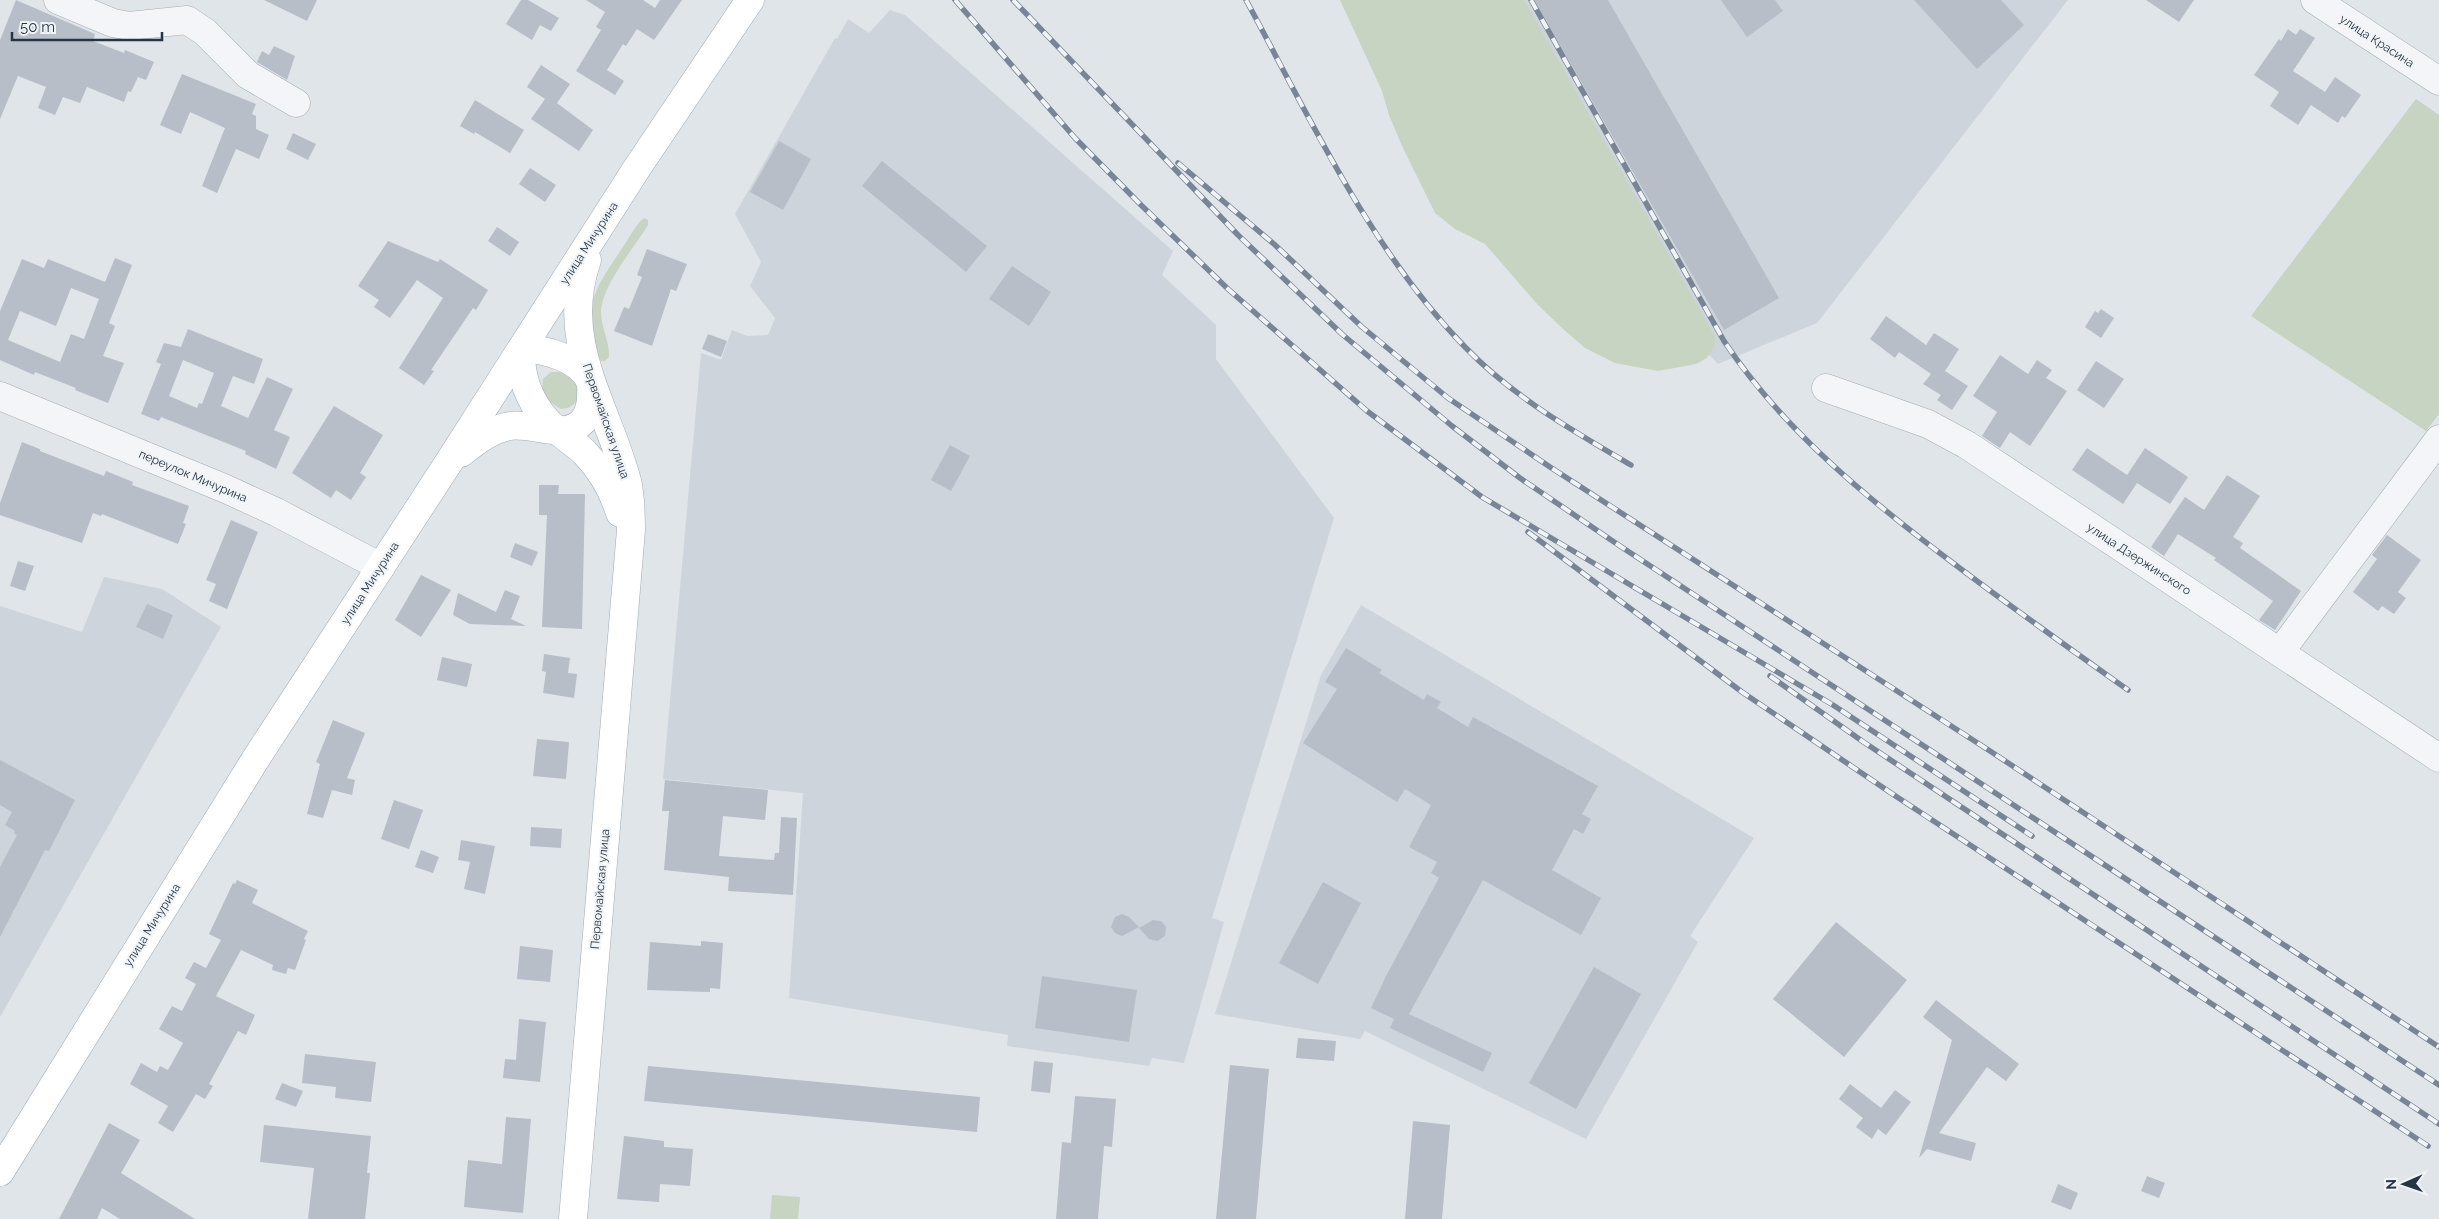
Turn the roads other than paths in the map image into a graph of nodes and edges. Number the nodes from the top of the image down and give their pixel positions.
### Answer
1 (58, 0) edge
2 (750, 0) edge
3 (2316, 0) edge
4 (189, 10) edge
5 (2439, 81) edge
6 (296, 103) dead end
7 (599, 228) junction
8 (521, 350) junction
9 (590, 382) junction
10 (1826, 388) dead end
11 (0, 396) edge
12 (557, 431) junction
13 (2439, 439) edge
14 (450, 462) junction
15 (629, 558) junction
16 (381, 567) junction
17 (2280, 652) junction
18 (2439, 758) edge
19 (0, 1172) edge
20 (573, 1219) edge

1 - 4 street
2 - 7 main road, улица Мичурина
3 - 5 street, улица Красина
4 - 6 street
7 - 8 main road, улица Мичурина
7 - 9 main road, Первомайская улица
8 - 9 main road
8 - 12 main road, Первомайская улица
8 - 14 main road, улица Мичурина
9 - 12 main road
9 - 15 main road, Первомайская улица
10 - 17 street, улица Дзержинского
11 - 16 street, переулок Мичурина
12 - 14 main road
12 - 15 main road, Первомайская улица
13 - 17 street
14 - 16 main road, улица Мичурина
15 - 20 main road, Первомайская улица
16 - 19 main road, улица Мичурина
17 - 18 street, улица Дзержинского

